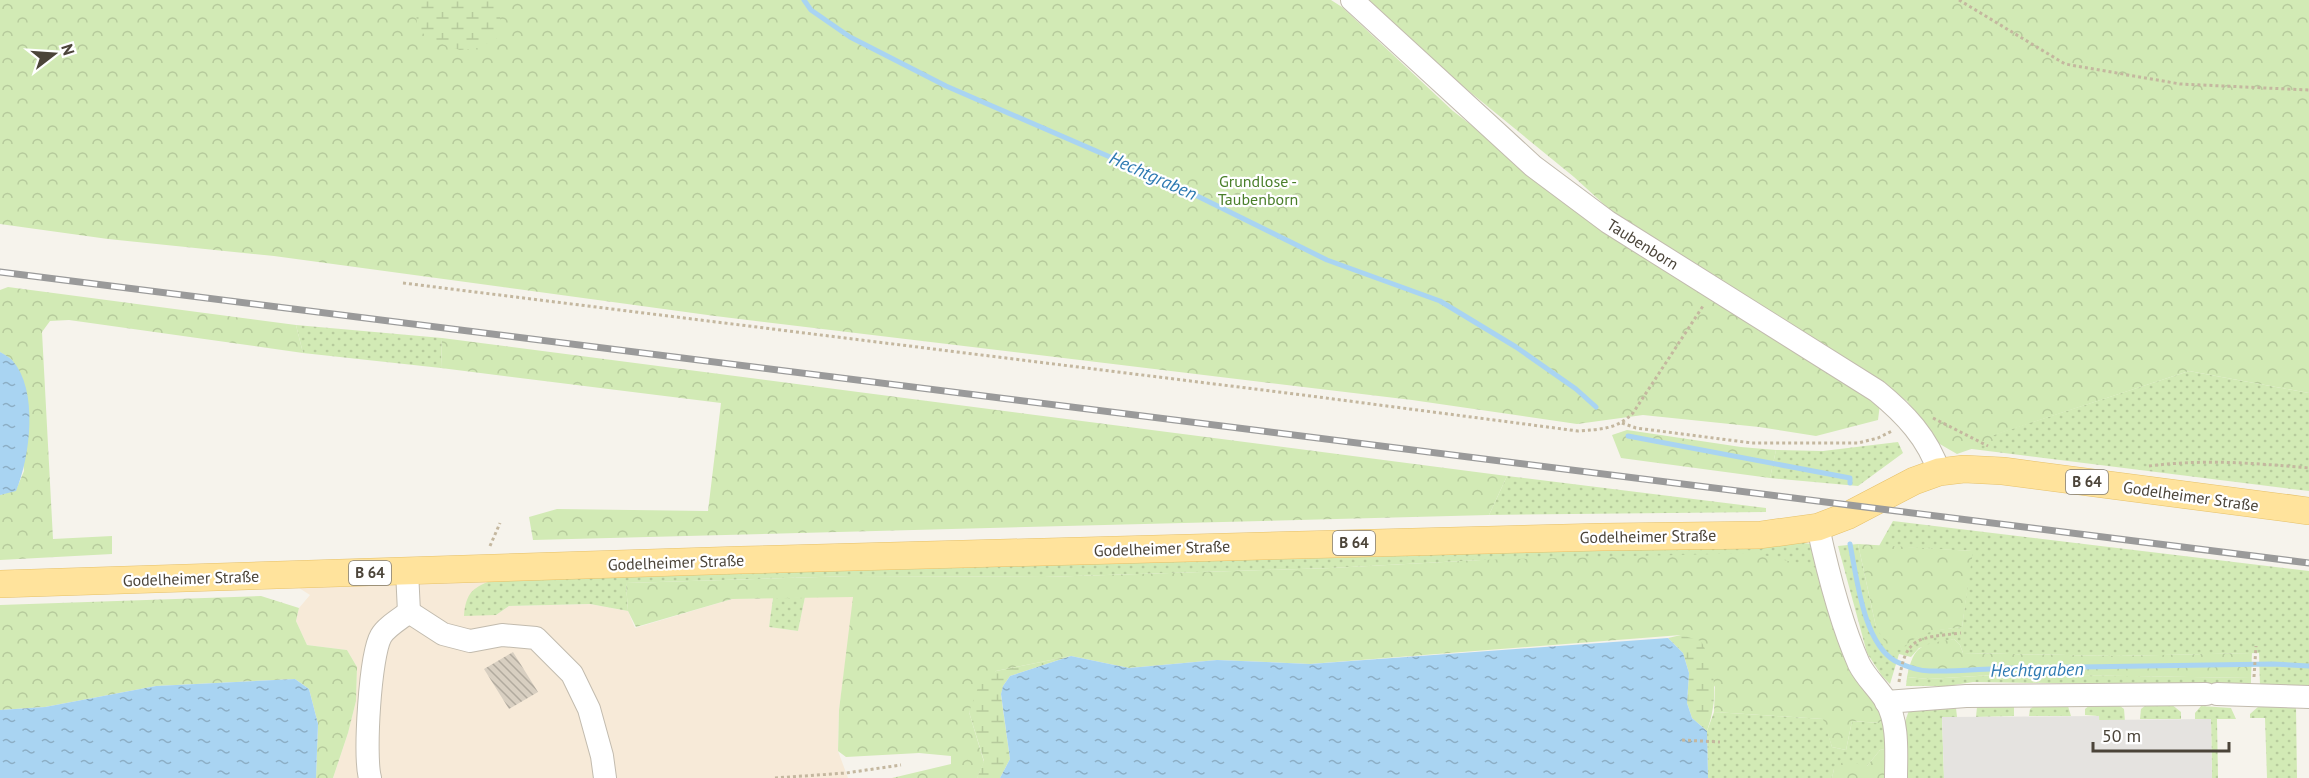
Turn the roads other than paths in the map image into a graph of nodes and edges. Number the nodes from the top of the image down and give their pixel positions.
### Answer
1 (1352, 0) edge
2 (1939, 472) junction
3 (2309, 511) edge
4 (1818, 527) junction
5 (407, 572) junction
6 (0, 584) edge
7 (409, 612) junction
8 (2309, 697) edge
9 (1886, 702) junction
10 (370, 778) edge
11 (605, 778) edge
12 (1896, 778) edge

1 - 2 lane, Taubenborn
2 - 3 main road, Godelheimer Straße / B 64
2 - 4 main road, Godelheimer Straße / B 64
4 - 5 main road, Godelheimer Straße / B 64
4 - 9 lane
5 - 6 main road, Godelheimer Straße / B 64
5 - 7 lane
7 - 10 lane
7 - 11 lane
8 - 9 lane
9 - 12 lane

